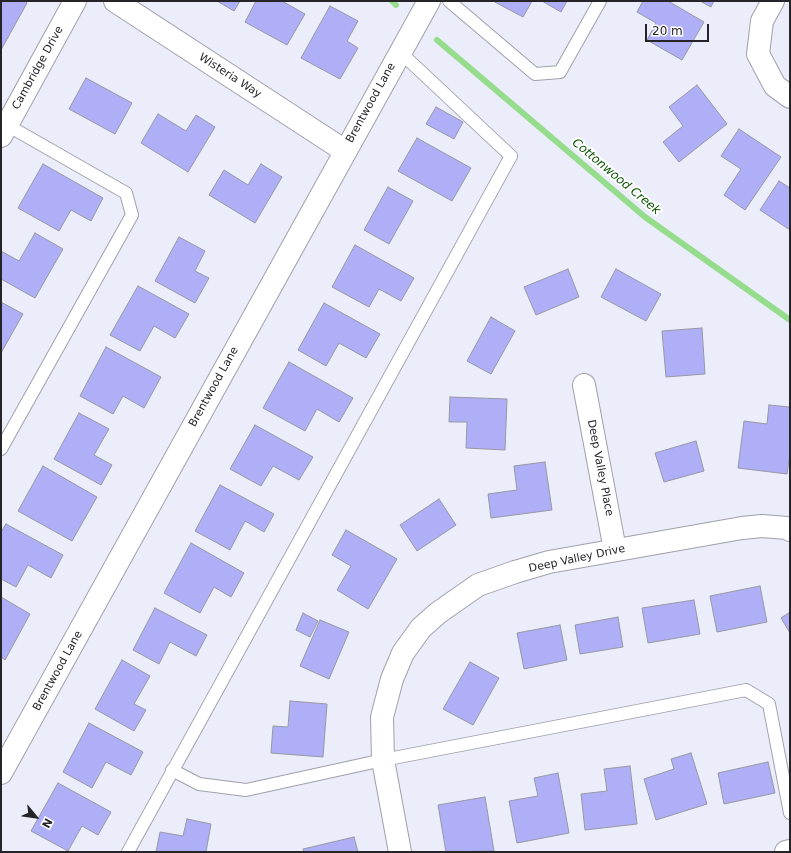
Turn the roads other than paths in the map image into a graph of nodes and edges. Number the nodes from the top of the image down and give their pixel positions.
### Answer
1 (75, 1) edge
2 (115, 1) edge
3 (429, 1) edge
4 (449, 1) edge
5 (600, 1) edge
6 (773, 1) edge
7 (400, 52) junction
8 (790, 97) edge
9 (4, 130) edge
10 (345, 151) junction
11 (584, 385) dead end
12 (1, 449) edge
13 (790, 530) edge
14 (615, 550) junction
15 (383, 760) junction
16 (172, 770) junction
17 (1, 773) edge
18 (790, 813) edge
19 (790, 851) edge
20 (128, 852) edge
21 (400, 852) edge
22 (786, 852) edge

1 - 9 street, Cambridge Drive
2 - 10 street, Wisteria Way
3 - 7 street, Brentwood Lane
4 - 5 lane
6 - 8 street
7 - 10 street, Brentwood Lane
7 - 16 lane
9 - 12 lane
10 - 17 street, Brentwood Lane
11 - 14 street, Deep Valley Place
13 - 14 street, Deep Valley Drive
14 - 15 street, Deep Valley Drive
15 - 16 lane
15 - 18 lane
15 - 21 street, Deep Valley Drive
16 - 20 lane
19 - 22 street

